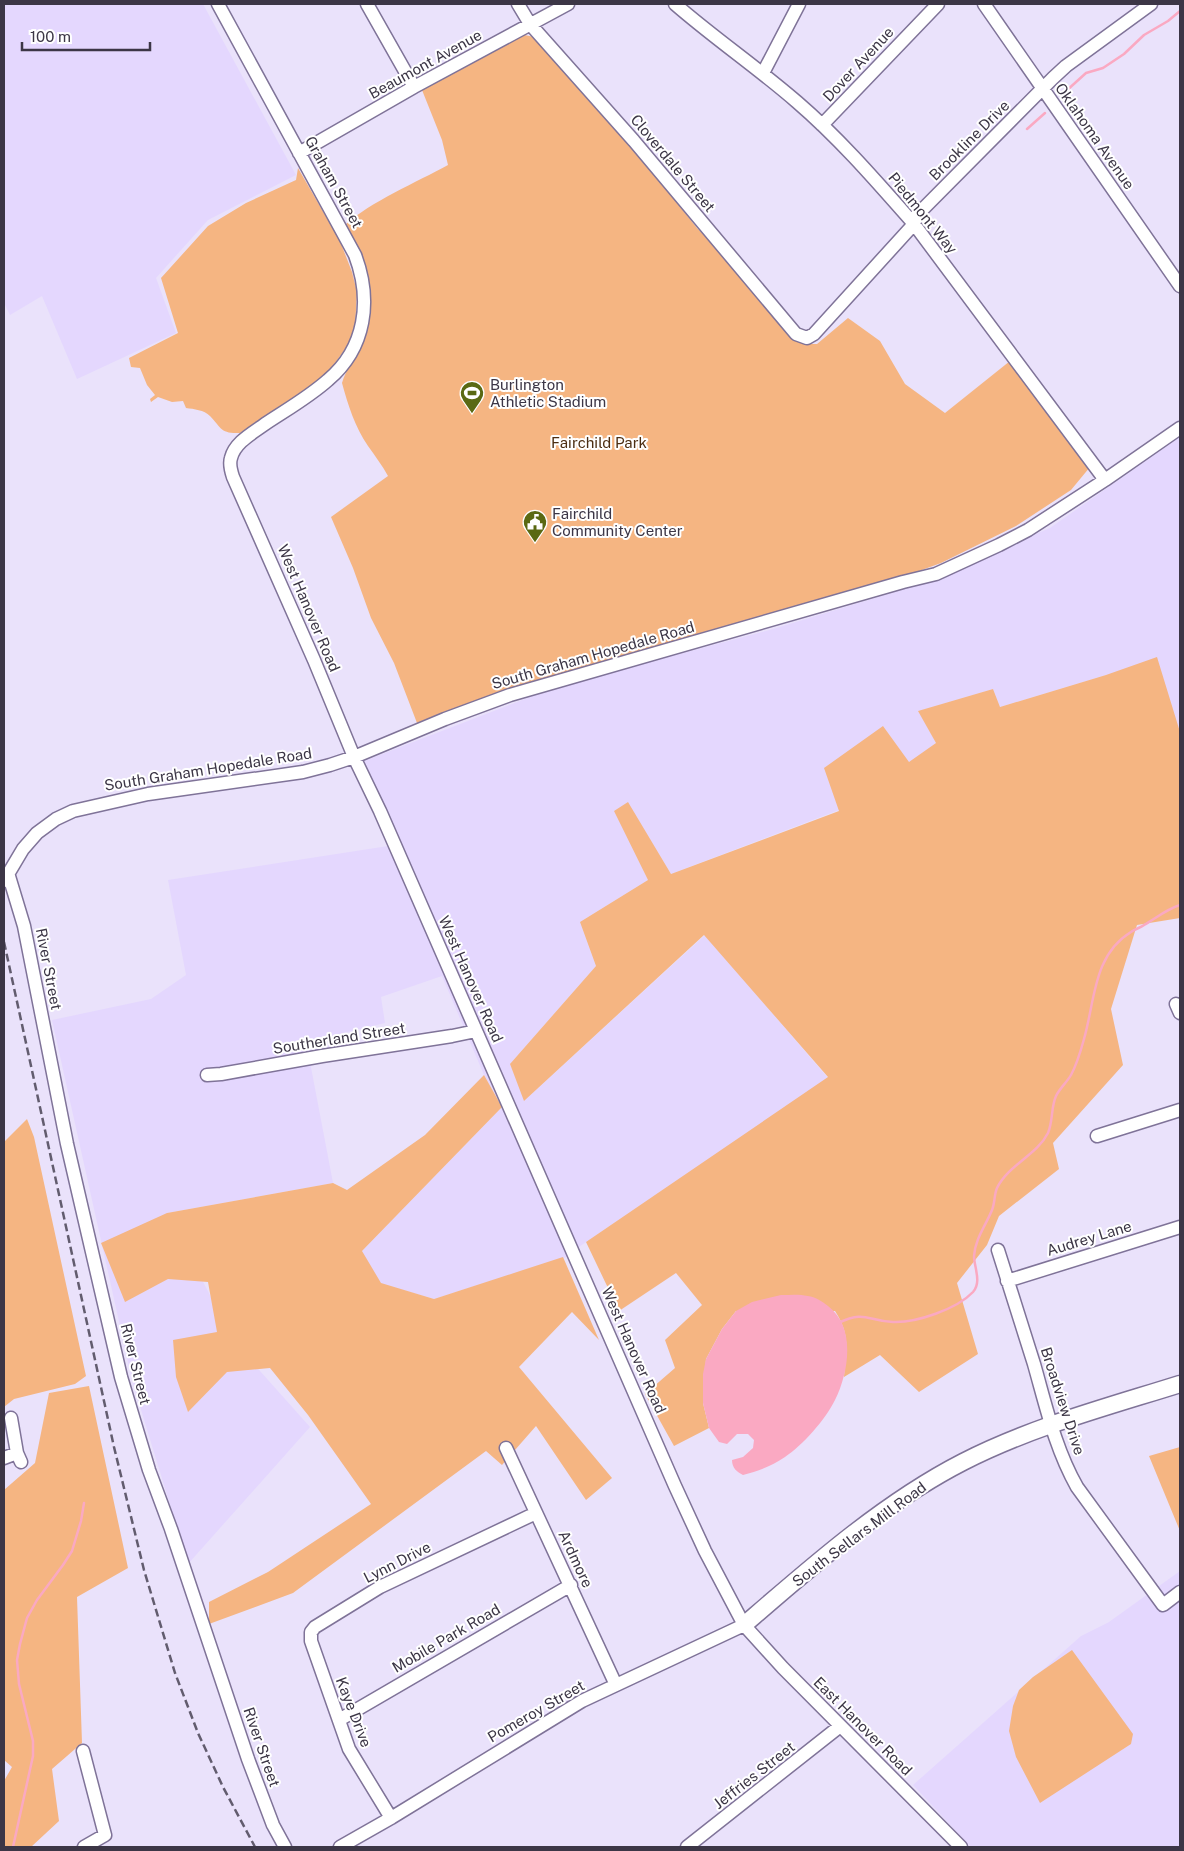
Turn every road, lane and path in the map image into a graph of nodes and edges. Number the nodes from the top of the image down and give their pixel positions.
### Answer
1 (218, 4) edge
2 (366, 4) edge
3 (518, 4) edge
4 (568, 4) edge
5 (675, 4) edge
6 (799, 4) edge
7 (938, 4) edge
8 (984, 4) edge
9 (1151, 4) edge
10 (530, 24) junction
11 (763, 73) junction
12 (414, 87) junction
13 (1042, 88) junction
14 (822, 125) junction
15 (299, 153) junction
16 (914, 224) junction
17 (1180, 286) edge
18 (807, 338) joint
19 (328, 380) joint
20 (1180, 428) edge
21 (1105, 480) junction
22 (354, 758) junction
23 (6, 877) edge
24 (476, 1031) junction
25 (207, 1075) dead end
26 (1180, 1110) edge
27 (1097, 1136) dead end
28 (1180, 1227) edge
29 (998, 1250) dead end
30 (1007, 1281) junction
31 (1180, 1384) edge
32 (11, 1418) dead end
33 (1052, 1425) junction
34 (506, 1448) dead end
35 (4, 1458) edge
36 (536, 1513) junction
37 (571, 1585) junction
38 (1180, 1592) edge
39 (744, 1625) junction
40 (320, 1668) joint
41 (616, 1685) junction
42 (339, 1720) junction
43 (839, 1727) junction
44 (83, 1751) dead end
45 (392, 1818) junction
46 (349, 1844) edge
47 (84, 1847) edge
48 (285, 1847) edge
49 (340, 1847) edge
50 (687, 1847) edge
51 (961, 1847) edge

1 - 15 street, Graham Street
2 - 12 street
3 - 10 street, Cloverdale Street
4 - 10 street, Beaumont Avenue
5 - 11 street, Piedmont Way
6 - 11 street
7 - 14 street, Dover Avenue
8 - 13 street, Oklahoma Avenue
9 - 13 street, Brookline Drive
10 - 12 street, Beaumont Avenue
10 - 18 street, Cloverdale Street
11 - 14 street, Piedmont Way
12 - 15 street, Beaumont Avenue
13 - 16 street, Brookline Drive
13 - 17 street, Oklahoma Avenue
14 - 16 street, Piedmont Way
15 - 19 street, Graham Street
16 - 18 street, Brookline Drive
16 - 21 street, Piedmont Way
19 - 22 street, West Hanover Road
20 - 21 street, South Graham Hopedale Road
21 - 22 street, South Graham Hopedale Road
22 - 23 street, South Graham Hopedale Road
22 - 24 street, West Hanover Road
23 - 48 street, River Street
24 - 25 street, Southerland Street
24 - 39 street, West Hanover Road
26 - 27 street
28 - 30 street, Audrey Lane
29 - 30 street, Broadview Drive
30 - 33 street, Broadview Drive
31 - 33 main road, South Sellars Mill Road
32 - 35 street
33 - 38 street, Broadview Drive
33 - 39 main road, South Sellars Mill Road
34 - 36 street, Ardmore
36 - 37 street, Ardmore
36 - 40 street, Lynn Drive
37 - 41 street, Ardmore
37 - 42 street, Mobile Park Road
39 - 41 street, Pomeroy Street
39 - 43 street, East Hanover Road
40 - 42 street, Kaye Drive
41 - 45 street, Pomeroy Street
42 - 45 street, Kaye Drive
43 - 50 street, Jeffries Street
43 - 51 street, East Hanover Road
44 - 47 street
45 - 46 street, Pomeroy Street
46 - 49 street, Pomeroy Street

